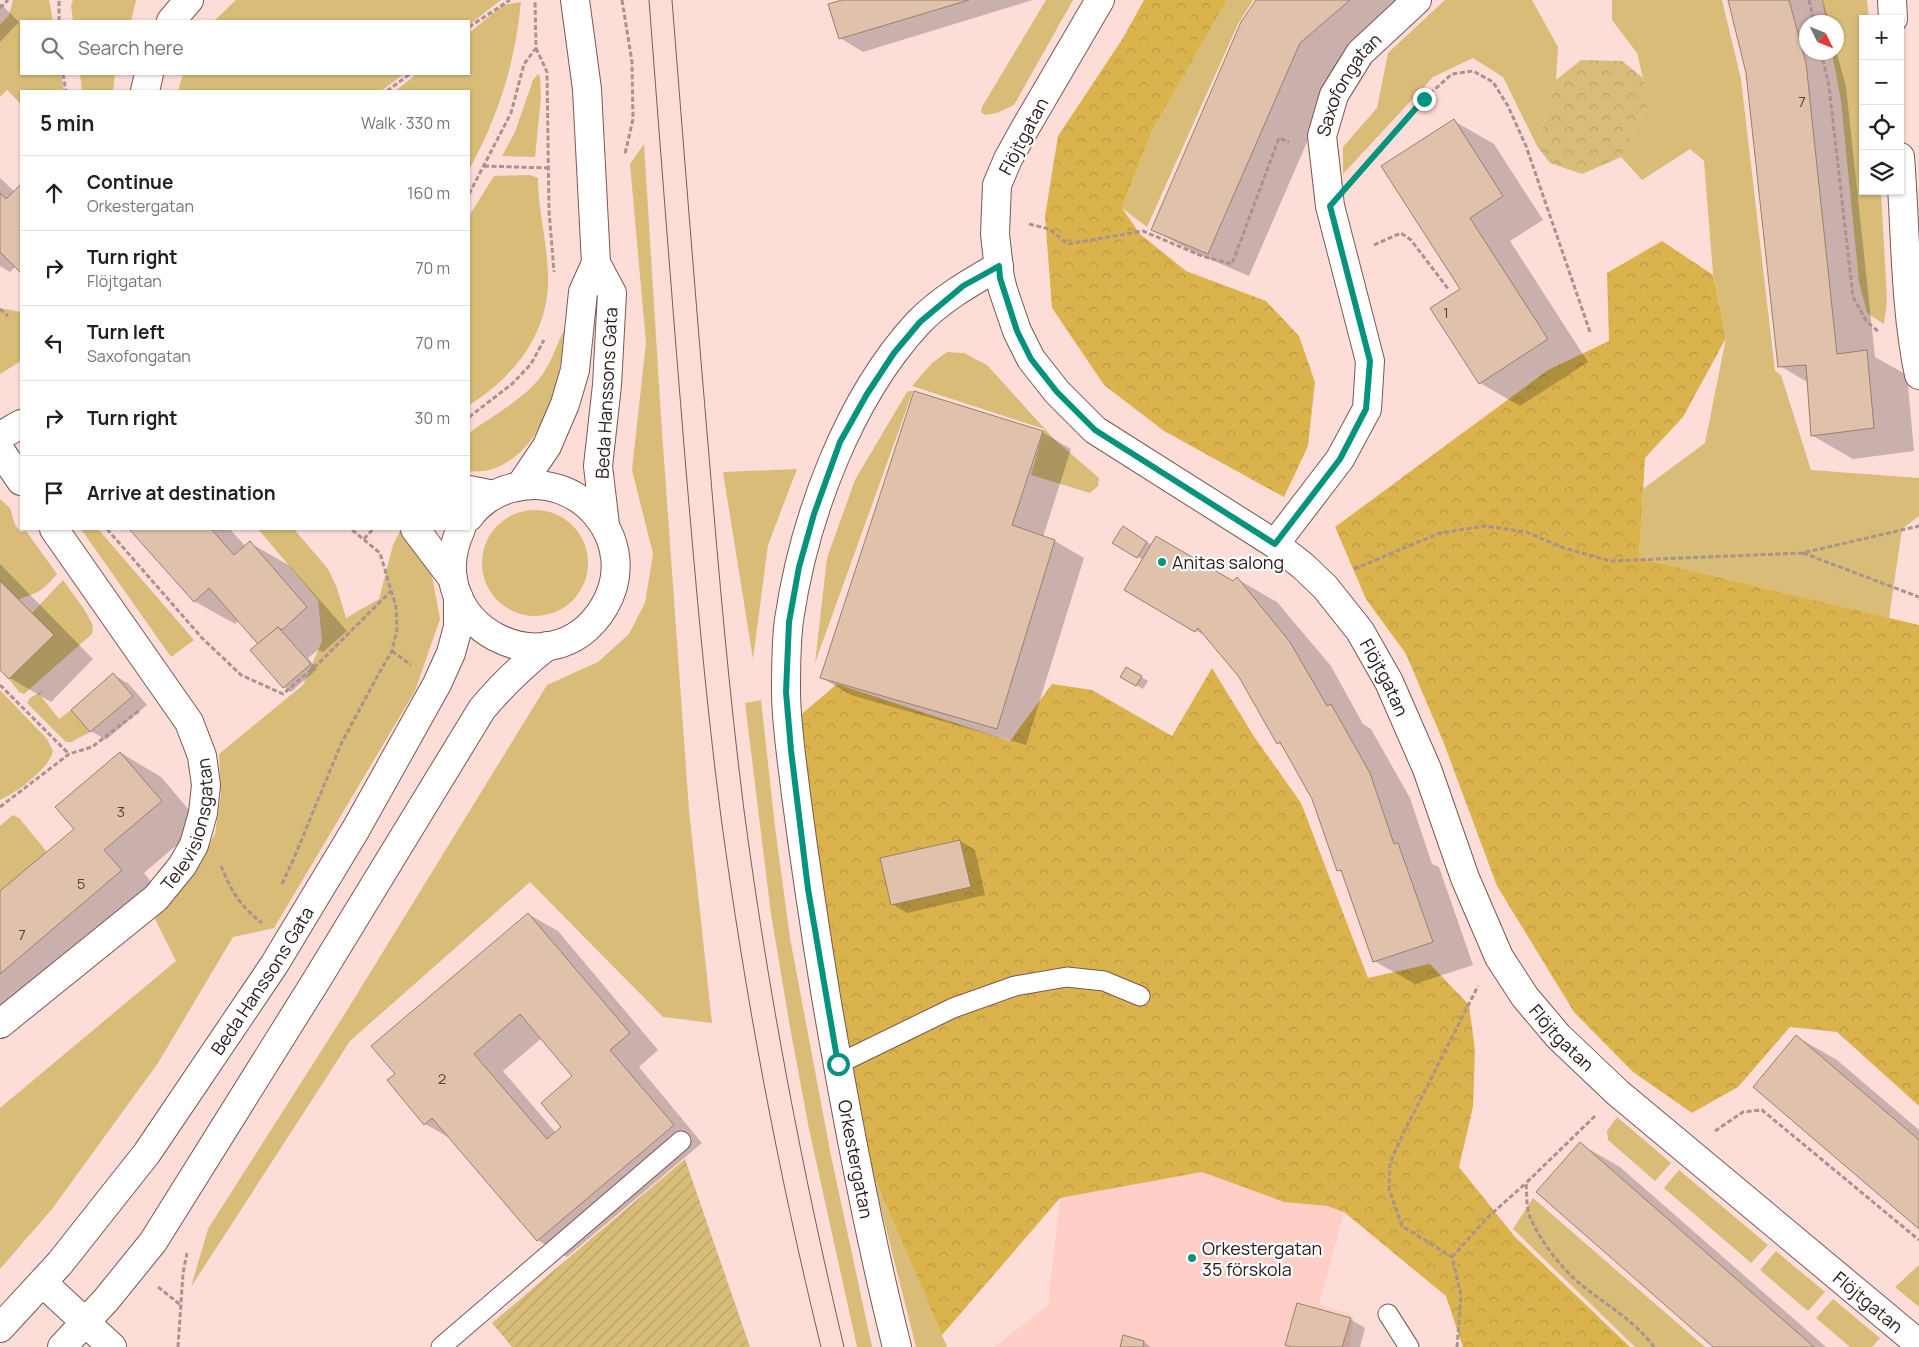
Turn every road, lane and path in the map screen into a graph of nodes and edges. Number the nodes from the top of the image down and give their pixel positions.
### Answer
1 (8, 0) edge
2 (59, 0) edge
3 (189, 0) edge
4 (510, 0) edge
5 (535, 0) edge
6 (575, 0) edge
7 (1100, 0) edge
8 (1417, 0) edge
9 (1809, 0) edge
10 (1892, 0) edge
11 (0, 7) edge
12 (1812, 15) edge
13 (1893, 15) edge
14 (59, 20) edge
15 (172, 20) edge
16 (470, 26) edge
17 (536, 48) junction
18 (1823, 60) edge
19 (63, 75) edge
20 (149, 75) edge
21 (409, 75) edge
22 (66, 90) edge
23 (145, 90) edge
24 (388, 90) edge
25 (1324, 158) junction
26 (484, 166) junction
27 (549, 168) junction
28 (1904, 188) edge
29 (470, 192) edge
30 (1330, 206) junction
31 (1024, 224) dead end
32 (1912, 249) edge
33 (1344, 260) junction
34 (596, 263) junction
35 (999, 266) junction
36 (555, 278) dead end
37 (1449, 290) dead end
38 (0, 309) edge
39 (8, 316) dead end
40 (1590, 332) dead end
41 (1912, 333) junction
42 (547, 334) dead end
43 (1919, 375) edge
44 (470, 416) edge
45 (20, 425) edge
46 (0, 436) edge
47 (0, 450) edge
48 (20, 480) edge
49 (520, 486) junction
50 (481, 492) edge
51 (470, 516) edge
52 (605, 525) junction
53 (1919, 526) edge
54 (55, 530) edge
55 (107, 530) edge
56 (352, 530) edge
57 (372, 530) edge
58 (416, 530) edge
59 (462, 530) edge
60 (364, 539) junction
61 (1275, 544) junction
62 (1802, 553) junction
63 (1325, 587) junction
64 (456, 588) junction
65 (391, 591) junction
66 (1919, 596) edge
67 (547, 646) junction
68 (0, 685) edge
69 (165, 690) junction
70 (69, 754) junction
71 (0, 807) edge
72 (199, 827) junction
73 (278, 890) dead end
74 (266, 915) dead end
75 (262, 923) junction
76 (258, 931) dead end
77 (1499, 957) junction
78 (1140, 996) dead end
79 (0, 1024) edge
80 (838, 1064) junction
81 (1618, 1093) junction
82 (681, 1141) dead end
83 (1690, 1154) junction
84 (1526, 1183) junction
85 (1919, 1240) edge
86 (1452, 1258) junction
87 (43, 1283) junction
88 (1388, 1314) dead end
89 (87, 1322) junction
90 (0, 1328) edge
91 (1919, 1344) edge
92 (62, 1347) edge
93 (112, 1347) edge
94 (441, 1347) edge
95 (897, 1347) edge
96 (1409, 1347) edge
97 (1457, 1347) edge
98 (1654, 1347) edge

1 - 11 path
2 - 14 path
3 - 15 street
4 - 16 path
5 - 17 path
6 - 34 street, Beda Hanssons Gata
7 - 35 street, Flöjtgatan
8 - 25 street, Saxofongatan
9 - 12 path
10 - 13 street
17 - 26 path
17 - 27 path
18 - 41 path
19 - 22 path
20 - 23 street
21 - 24 path
25 - 30 street, Saxofongatan
25 - 31 path
26 - 27 path
26 - 29 path
27 - 36 path
28 - 32 street
30 - 33 street, Saxofongatan
30 - 40 path
32 - 41 street
33 - 37 path
33 - 61 street, Saxofongatan
34 - 49 street, Beda Hanssons Gata
34 - 52 street, Beda Hanssons Gata
35 - 61 street, Flöjtgatan
35 - 80 street, Orkestergatan
38 - 39 path
41 - 43 street
42 - 44 path
45 - 46 street
47 - 48 street
49 - 50 street, Beda Hanssons Gata
49 - 52 street, Beda Hanssons Gata
50 - 51 street, Beda Hanssons Gata
52 - 67 street, Beda Hanssons Gata
53 - 62 path
54 - 69 street, Televisionsgatan
55 - 65 path
56 - 60 path
57 - 60 path
58 - 64 street
59 - 64 street, Beda Hanssons Gata
60 - 65 path
61 - 63 street, Flöjtgatan
62 - 63 path
62 - 66 path
63 - 77 street, Flöjtgatan
64 - 67 street, Beda Hanssons Gata
64 - 87 street, Beda Hanssons Gata
65 - 73 path
67 - 89 street, Beda Hanssons Gata
68 - 70 path
69 - 70 path
69 - 72 street, Televisionsgatan
70 - 71 path
72 - 75 path
72 - 79 street, Televisionsgatan
74 - 75 path
75 - 76 path
77 - 81 street, Flöjtgatan
77 - 86 path
78 - 80 lane
80 - 95 street, Orkestergatan
81 - 83 street, Flöjtgatan
81 - 84 path
82 - 94 lane
83 - 85 path
83 - 91 street, Flöjtgatan
84 - 86 path
84 - 98 path
86 - 97 path
87 - 89 street
87 - 90 street, Beda Hanssons Gata
88 - 96 lane
89 - 92 street, Beda Hanssons Gata
89 - 93 street

